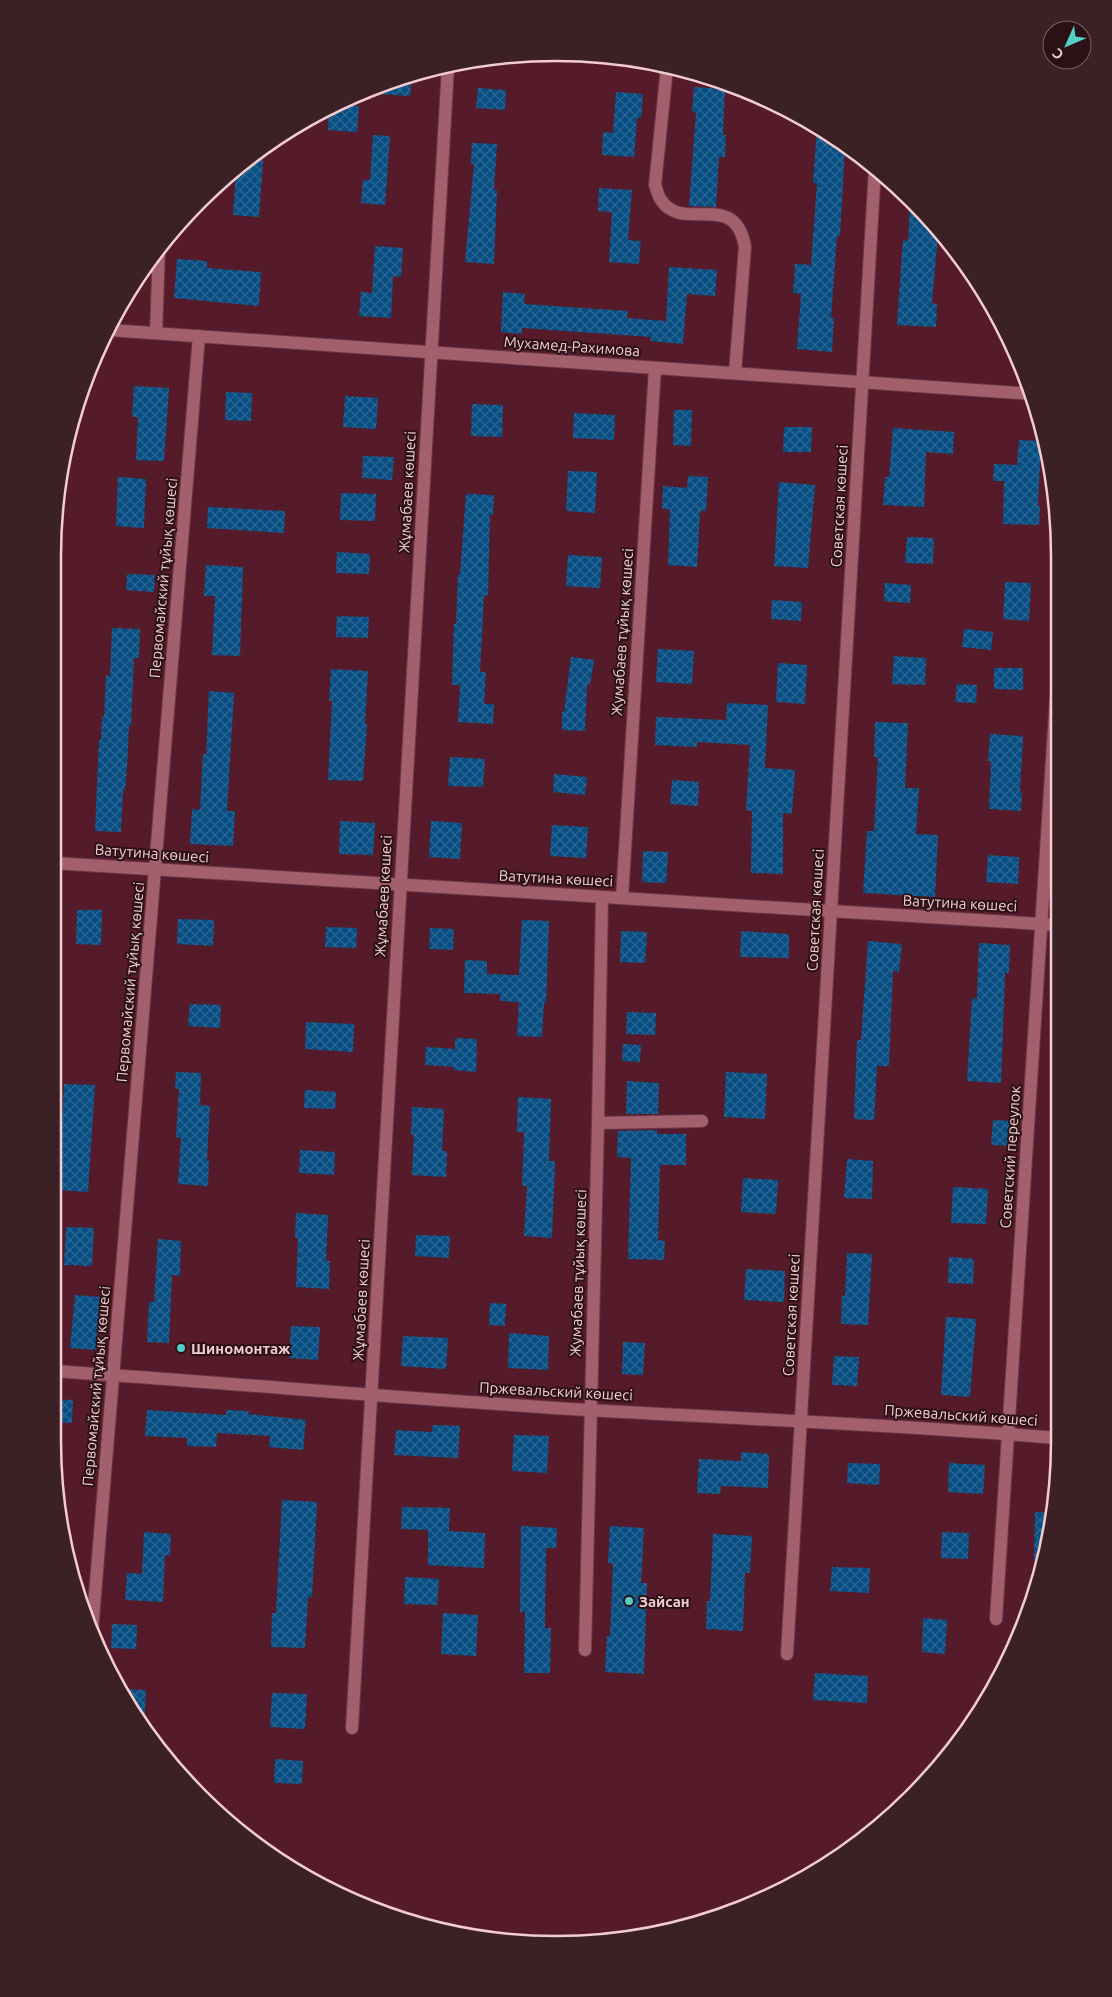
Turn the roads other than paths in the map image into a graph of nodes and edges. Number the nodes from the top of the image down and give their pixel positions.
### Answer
1 (448, 74) edge
2 (666, 74) edge
3 (874, 178) edge
4 (159, 261) edge
5 (116, 330) edge
6 (156, 333) junction
7 (199, 336) junction
8 (431, 352) junction
9 (655, 368) junction
10 (735, 373) junction
11 (863, 382) junction
12 (1023, 393) edge
13 (1051, 773) edge
14 (61, 864) edge
15 (155, 870) junction
16 (400, 885) junction
17 (602, 897) junction
18 (622, 898) junction
19 (831, 911) junction
20 (1041, 924) junction
21 (1051, 925) edge
22 (702, 1122) dead end
23 (598, 1123) junction
24 (61, 1372) edge
25 (113, 1375) junction
26 (372, 1396) junction
27 (590, 1410) junction
28 (801, 1420) junction
29 (1008, 1434) junction
30 (1051, 1437) edge
31 (93, 1615) edge
32 (996, 1619) dead end
33 (585, 1650) dead end
34 (787, 1654) dead end
35 (352, 1728) dead end

1 - 8 street, Жұмабаев көшесі
2 - 10 street
3 - 11 street, Советская көшесі
4 - 6 street
5 - 6 street, Мухамед-Рахимова
6 - 7 street, Мухамед-Рахимова
7 - 8 street, Мухамед-Рахимова
7 - 15 street, Первомайский тұйық көшесі
8 - 9 street, Мухамед-Рахимова
8 - 16 street, Жұмабаев көшесі
9 - 10 street, Мухамед-Рахимова
9 - 18 street, Жумабаев тұйық көшесі
10 - 11 street, Мухамед-Рахимова
11 - 12 street, Мухамед-Рахимова
11 - 19 street, Советская көшесі
13 - 20 street, Советский переулок
14 - 15 street, Ватутина көшесі
15 - 16 street, Ватутина көшесі
15 - 25 street, Первомайский тұйық көшесі
16 - 17 street, Ватутина көшесі
16 - 26 street, Жұмабаев көшесі
17 - 18 street, Ватутина көшесі
17 - 23 street, Жумабаев тұйық көшесі
18 - 19 street, Ватутина көшесі
19 - 20 street, Ватутина көшесі
19 - 28 street, Советская көшесі
20 - 21 street, Ватутина көшесі
20 - 29 street, Советский переулок
22 - 23 street
23 - 27 street, Жумабаев тұйық көшесі
24 - 25 street, Пржевальский көшесі
25 - 26 street, Пржевальский көшесі
25 - 31 street, Первомайский тұйық көшесі
26 - 27 street, Пржевальский көшесі
26 - 35 street, Жұмабаев көшесі
27 - 28 street, Пржевальский көшесі
27 - 33 street, Жумабаев тұйық көшесі
28 - 29 street, Пржевальский көшесі
28 - 34 street, Советская көшесі
29 - 30 street, Пржевальский көшесі
29 - 32 street, Советский переулок

